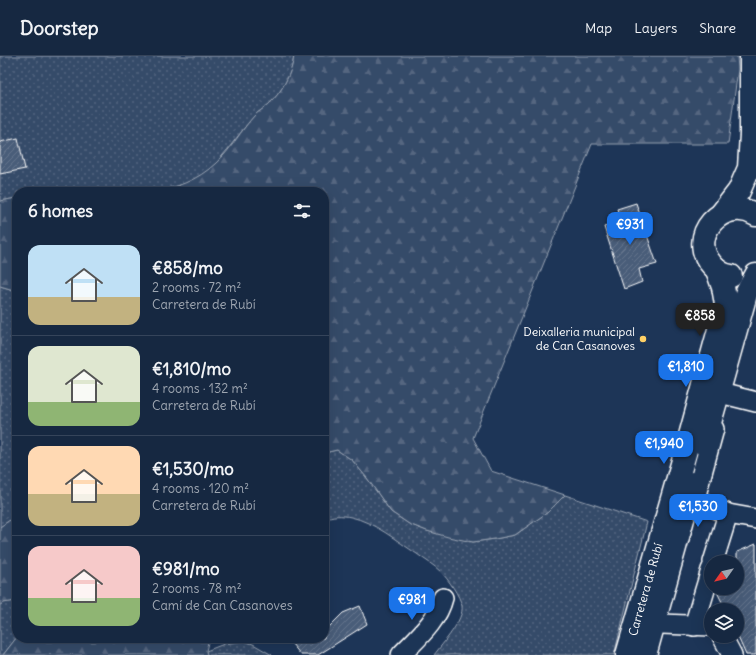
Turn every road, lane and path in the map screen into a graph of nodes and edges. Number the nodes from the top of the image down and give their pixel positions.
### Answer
1 (751, 56) edge
2 (722, 213) junction
3 (756, 215) edge
4 (717, 270) junction
5 (756, 272) edge
6 (756, 275) edge
7 (732, 345) junction
8 (724, 394) junction
9 (756, 402) edge
10 (695, 499) junction
11 (728, 514) junction
12 (756, 519) edge
13 (715, 555) edge
14 (707, 595) edge
15 (443, 598) dead end
16 (662, 624) junction
17 (703, 626) edge
18 (726, 643) edge
19 (401, 655) edge
20 (627, 655) edge
21 (645, 655) edge
22 (653, 655) edge
23 (732, 655) edge

1 - 2 main road
2 - 3 main road
2 - 4 main road, Carretera de Rubí
4 - 5 main road
4 - 20 main road, Carretera de Rubí
6 - 7 main road, Carretera de Rubí
7 - 8 street
7 - 21 main road, Carretera de Rubí
8 - 9 street
8 - 10 street
10 - 11 street
10 - 16 street
11 - 12 street
11 - 13 street
14 - 17 street
15 - 19 street
16 - 17 street
16 - 22 street
18 - 23 street

